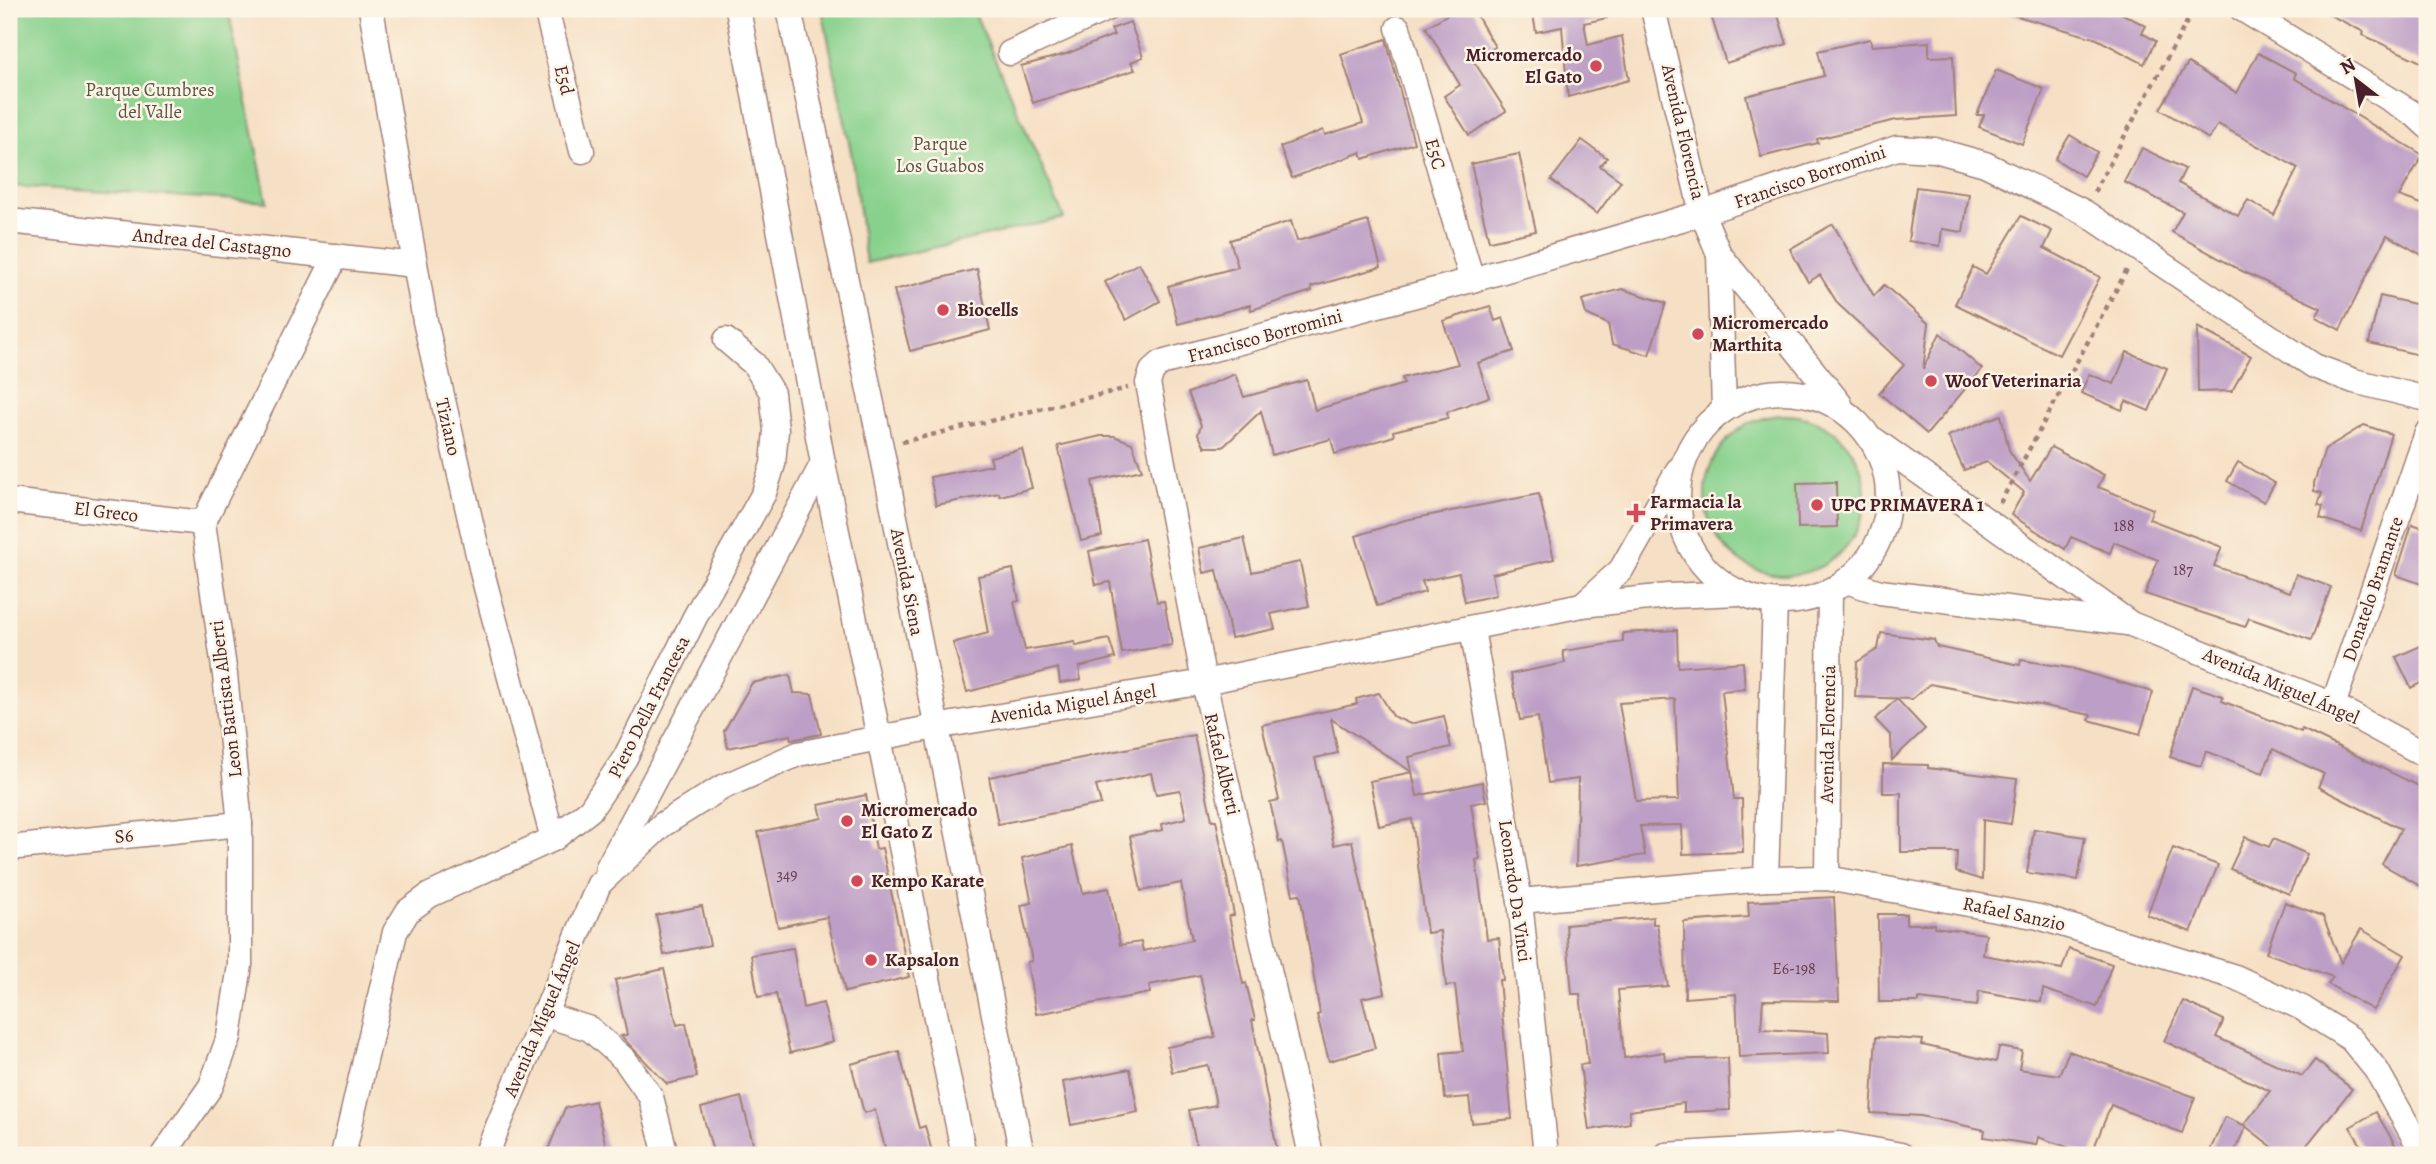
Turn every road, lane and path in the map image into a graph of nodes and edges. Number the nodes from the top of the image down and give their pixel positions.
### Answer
1 (371, 9) edge
2 (546, 9) edge
3 (738, 9) edge
4 (789, 9) edge
5 (1106, 9) edge
6 (1653, 9) edge
7 (2194, 9) edge
8 (2242, 9) edge
9 (1398, 28) dead end
10 (1010, 53) dead end
11 (2427, 126) edge
12 (582, 151) dead end
13 (2084, 212) junction
14 (1702, 213) junction
15 (9, 221) edge
16 (2138, 249) junction
17 (1719, 254) junction
18 (336, 256) junction
19 (415, 265) junction
20 (1472, 280) junction
21 (726, 340) dead end
22 (1150, 377) junction
23 (2427, 399) edge
24 (1724, 409) junction
25 (1845, 411) junction
26 (2427, 433) edge
27 (1872, 439) junction
28 (881, 447) junction
29 (1684, 458) junction
30 (823, 463) junction
31 (9, 501) edge
32 (203, 523) junction
33 (1989, 523) junction
34 (1838, 585) junction
35 (1740, 593) junction
36 (1775, 602) junction
37 (1582, 605) junction
38 (2131, 624) junction
39 (1472, 629) junction
40 (1204, 682) junction
41 (2333, 705) junction
42 (935, 727) junction
43 (880, 738) junction
44 (2427, 756) edge
45 (240, 824) junction
46 (553, 839) junction
47 (9, 848) edge
48 (1827, 878) junction
49 (1766, 879) junction
50 (599, 884) junction
51 (1520, 901) junction
52 (543, 1014) junction
53 (1840, 1149) edge
54 (163, 1155) edge
55 (343, 1155) edge
56 (486, 1155) edge
57 (666, 1155) edge
58 (964, 1155) edge
59 (1022, 1155) edge
60 (1311, 1155) edge
61 (1546, 1155) edge
62 (1666, 1155) edge
63 (1901, 1155) edge
64 (2424, 1155) edge

1 - 19 street, Tiziano
2 - 12 street, E5d
3 - 30 street
4 - 28 street, Avenida Siena
5 - 10 street
6 - 14 street, Avenida Florencia
7 - 13 path
8 - 11 street
9 - 20 street, E5C
13 - 14 street, Francisco Borromini
13 - 16 street, Francisco Borromini
14 - 17 street, Avenida Florencia
14 - 20 street, Francisco Borromini
15 - 18 street, Andrea del Castagno
16 - 23 street, Francisco Borromini
16 - 33 path
17 - 24 street, Avenida Florencia
17 - 25 street, Avenida Florencia
18 - 19 street, Andrea del Castagno
18 - 32 street
19 - 46 street, Tiziano
20 - 22 street, Francisco Borromini
21 - 46 street, Piero Della Francesa
22 - 28 path
22 - 40 street, Rafael Alberti
24 - 25 street
24 - 29 street
25 - 27 street
26 - 41 street, Donatelo Bramante
27 - 33 street, Avenida Miguel Ángel
27 - 34 street
28 - 42 street, Avenida Siena
29 - 35 street
29 - 37 street, Avenida Miguel Ángel
30 - 43 street
30 - 50 street, Avenida Miguel Ángel
31 - 32 street, El Greco
32 - 45 street, Leon Battista Alberti
33 - 38 street, Avenida Miguel Ángel
34 - 36 street
34 - 38 street, Avenida Miguel Ángel
34 - 48 street, Avenida Florencia
35 - 36 street
35 - 37 street, Avenida Miguel Ángel
36 - 49 street
37 - 39 street, Avenida Miguel Ángel
38 - 41 street, Avenida Miguel Ángel
39 - 40 street, Avenida Miguel Ángel
39 - 51 street, Leonardo Da Vinci
40 - 42 street, Avenida Miguel Ángel
40 - 60 street, Rafael Alberti
41 - 44 street, Avenida Miguel Ángel
42 - 43 street, Avenida Miguel Ángel
42 - 59 street, Avenida Siena
43 - 50 street, Avenida Miguel Ángel
43 - 58 street
45 - 47 street, S6
45 - 54 street, Leon Battista Alberti
46 - 55 street, Piero Della Francesa
48 - 49 street, Rafael Sanzio
48 - 64 street, Rafael Sanzio
49 - 51 street, Rafael Sanzio
50 - 52 street, Avenida Miguel Ángel
51 - 61 street, Leonardo Da Vinci
52 - 56 street, Avenida Miguel Ángel
52 - 57 street
53 - 62 street
53 - 63 street

